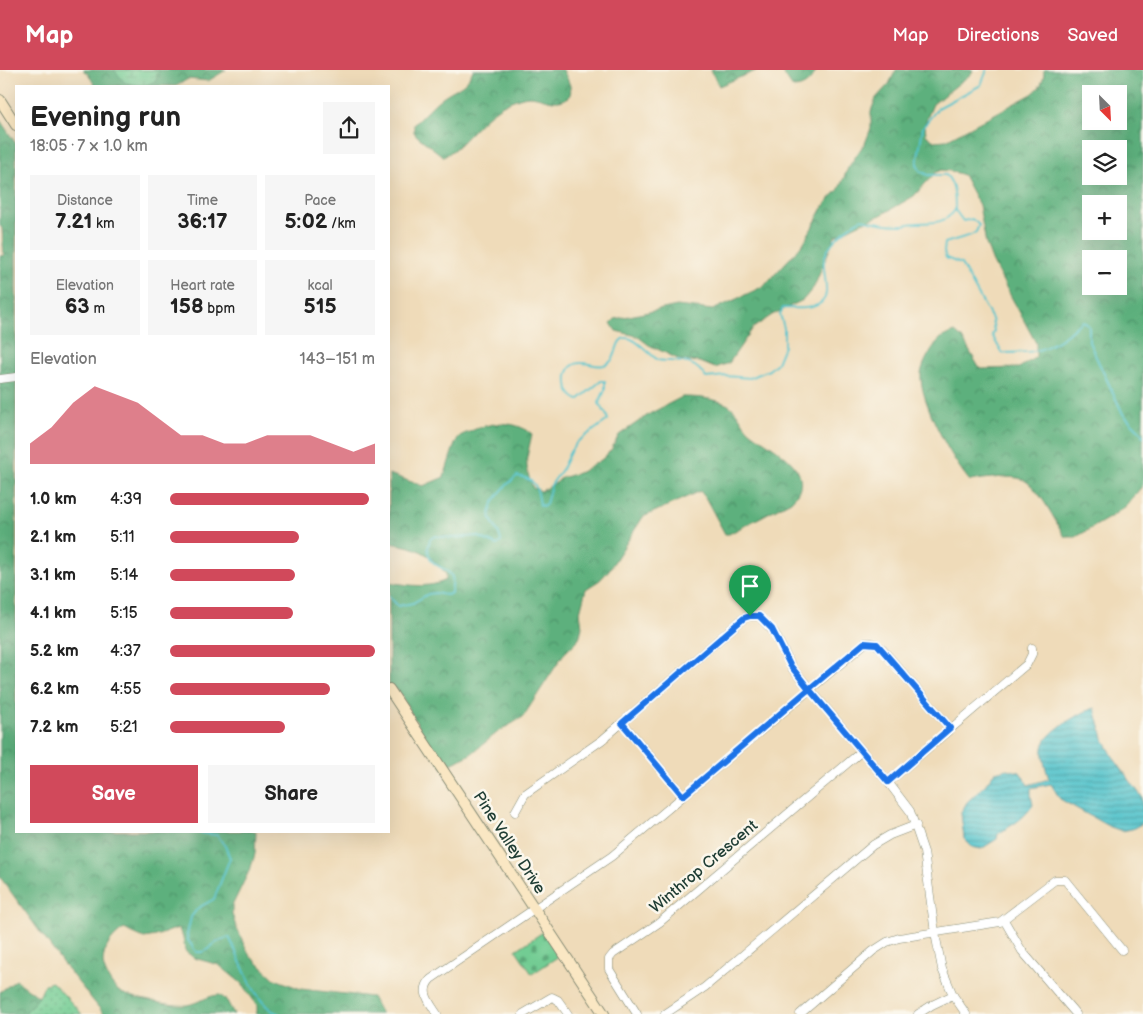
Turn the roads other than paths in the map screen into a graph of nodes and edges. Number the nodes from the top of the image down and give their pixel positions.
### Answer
1 (0, 100) edge
2 (15, 123) edge
3 (15, 377) edge
4 (0, 379) edge
5 (1032, 648) dead end
6 (809, 689) junction
7 (390, 691) edge
8 (622, 723) junction
9 (950, 728) junction
10 (862, 751) junction
11 (888, 782) junction
12 (683, 796) junction
13 (515, 812) dead end
14 (916, 825) junction
15 (535, 909) junction
16 (1004, 920) junction
17 (935, 933) junction
18 (1122, 950) dead end
19 (953, 995) junction
20 (437, 1014) edge
21 (523, 1014) edge
22 (568, 1014) edge
23 (604, 1014) edge
24 (637, 1014) edge
25 (665, 1014) edge
26 (800, 1014) edge
27 (918, 1014) edge
28 (966, 1014) edge
29 (1076, 1014) edge

1 - 2 street
3 - 4 street
5 - 9 street
6 - 8 street
6 - 9 street
6 - 10 street
6 - 12 street
7 - 15 street, Pine Valley Drive
8 - 12 street
8 - 13 street
9 - 11 street
10 - 11 street
10 - 24 street, Winthrop Crescent
11 - 14 street
12 - 15 street
14 - 17 street
14 - 25 street
15 - 20 street
15 - 23 street, Pine Valley Drive
16 - 17 street
16 - 18 street
16 - 29 street
17 - 19 street
17 - 26 street
19 - 27 street
19 - 28 street
21 - 22 street

